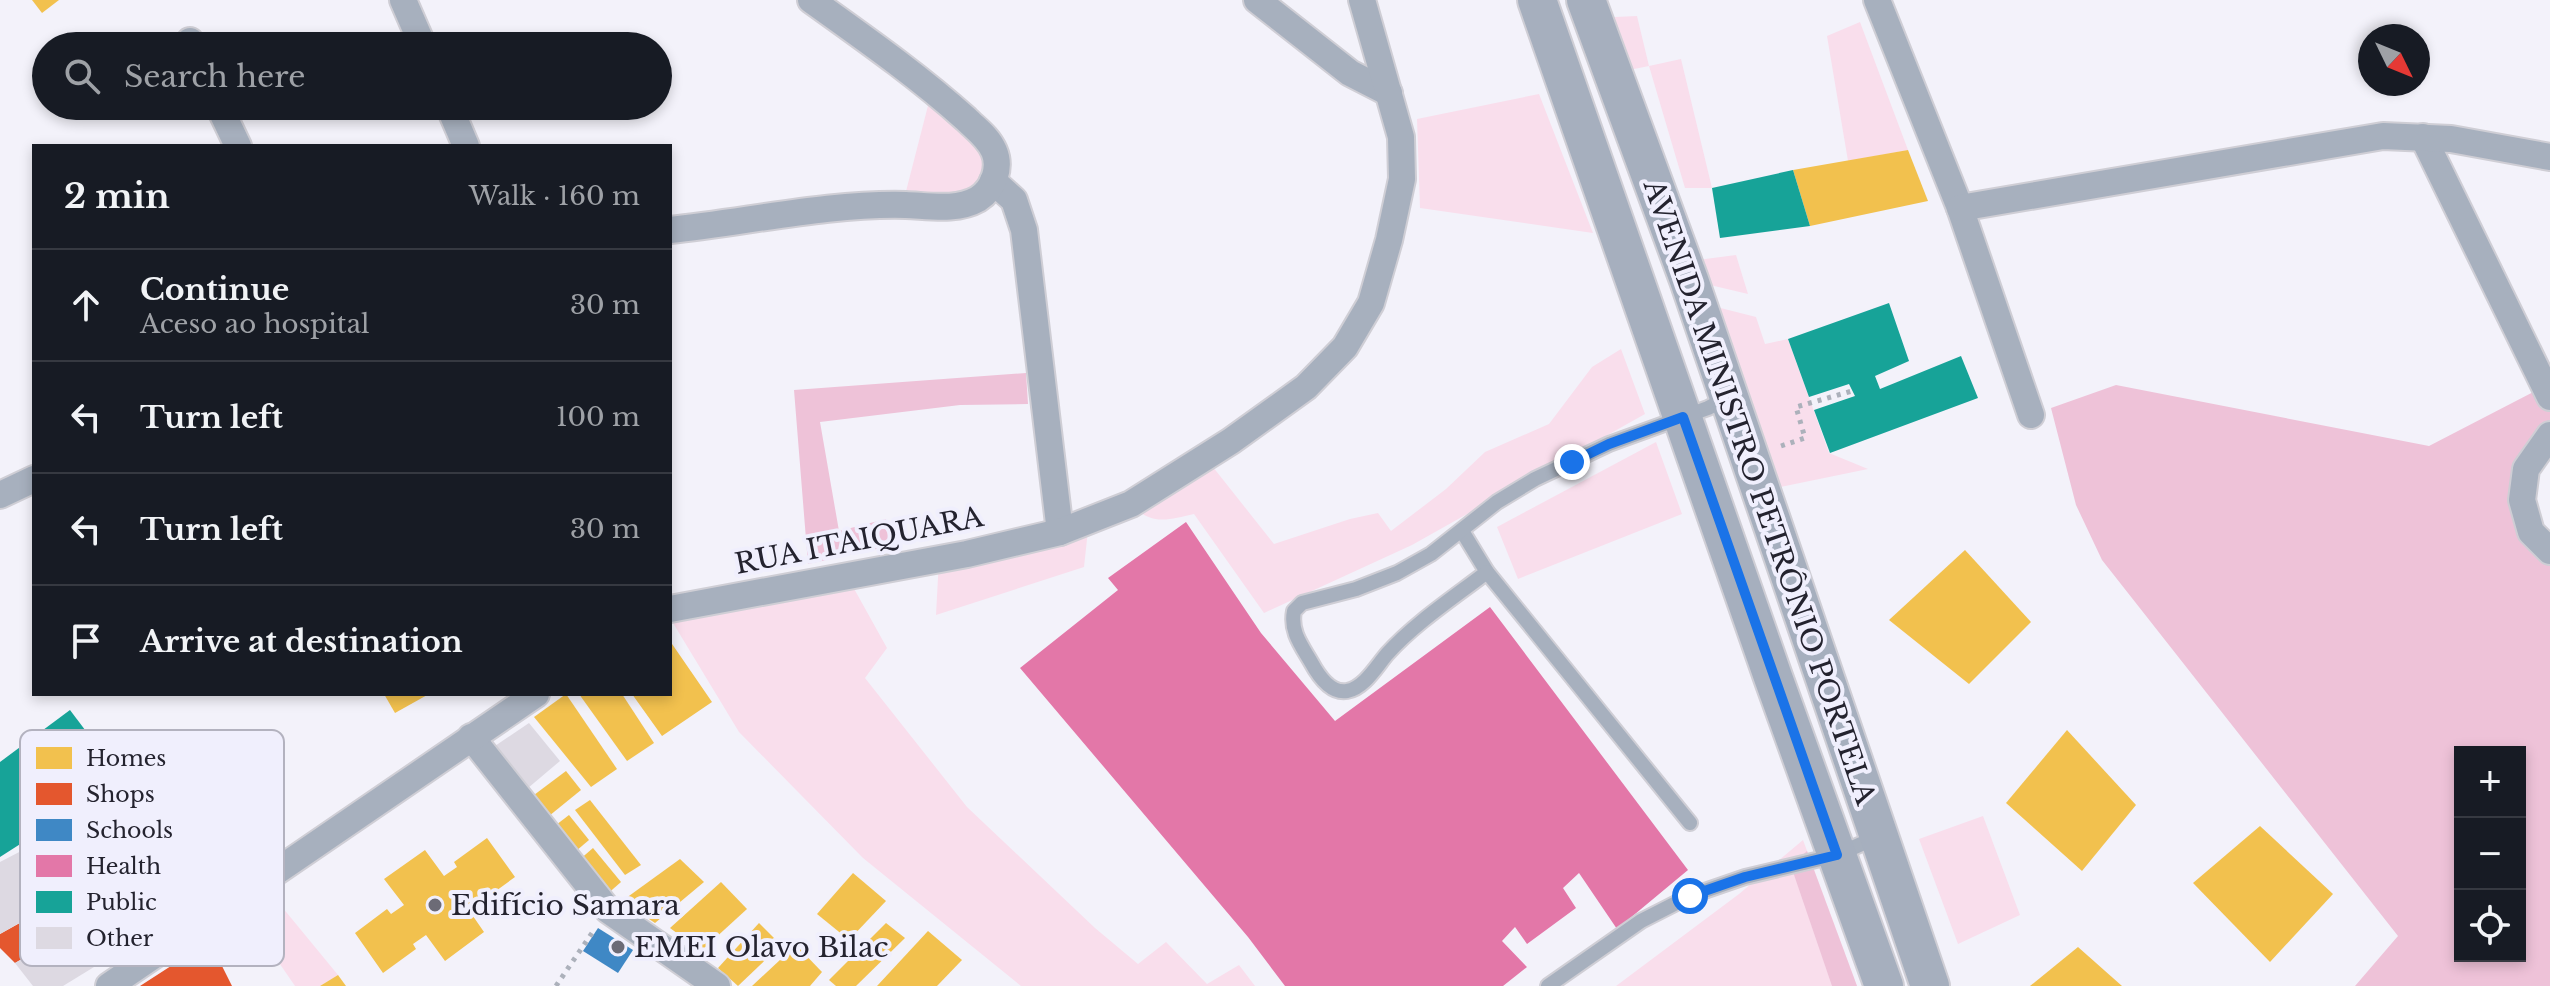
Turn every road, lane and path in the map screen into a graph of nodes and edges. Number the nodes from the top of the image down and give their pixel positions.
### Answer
1 (403, 0) edge
2 (811, 0) edge
3 (1257, 0) edge
4 (1362, 0) edge
5 (1537, 0) edge
6 (1586, 0) edge
7 (1877, 0) edge
8 (417, 32) edge
9 (1389, 93) junction
10 (226, 120) edge
11 (455, 120) edge
12 (2423, 137) junction
13 (237, 144) edge
14 (465, 144) edge
15 (2550, 157) edge
16 (993, 181) junction
17 (1960, 208) junction
18 (672, 230) edge
19 (1852, 391) dead end
20 (1729, 397) junction
21 (2550, 397) edge
22 (2031, 415) dead end
23 (1683, 417) junction
24 (2550, 435) edge
25 (1749, 456) junction
26 (32, 480) edge
27 (0, 495) edge
28 (1462, 531) junction
29 (1060, 532) junction
30 (2550, 551) edge
31 (1487, 572) junction
32 (672, 609) edge
33 (533, 696) edge
34 (471, 737) junction
35 (1690, 823) dead end
36 (1879, 836) junction
37 (1837, 855) junction
38 (284, 866) edge
39 (608, 910) junction
40 (138, 966) edge
41 (109, 986) edge
42 (556, 986) edge
43 (717, 986) edge
44 (1548, 986) edge
45 (1884, 986) edge
46 (1930, 986) edge

1 - 8 street
2 - 16 street
3 - 9 street
4 - 9 street, RUA ITAIQUARA
5 - 23 street, AVENIDA MINISTRO PETRÔNIO PORTELA
6 - 20 street, AVENIDA MINISTRO PETRÔNIO PORTELA
7 - 17 street
9 - 29 street, RUA ITAIQUARA
10 - 13 street
11 - 14 street
12 - 15 street
12 - 17 street
12 - 21 street
16 - 18 street
16 - 29 street
17 - 22 street
19 - 25 path
20 - 23 lane
20 - 25 street, AVENIDA MINISTRO PETRÔNIO PORTELA
23 - 28 lane
23 - 37 street, AVENIDA MINISTRO PETRÔNIO PORTELA
24 - 30 street
25 - 36 street, AVENIDA MINISTRO PETRÔNIO PORTELA
26 - 27 street
28 - 31 lane
28 - 31 lane
29 - 32 street, RUA ITAIQUARA
31 - 35 lane
33 - 34 street
34 - 38 street
34 - 39 street
36 - 37 lane
36 - 46 street, AVENIDA MINISTRO PETRÔNIO PORTELA
37 - 44 lane
37 - 45 street, AVENIDA MINISTRO PETRÔNIO PORTELA
39 - 42 path
39 - 43 street
40 - 41 street

